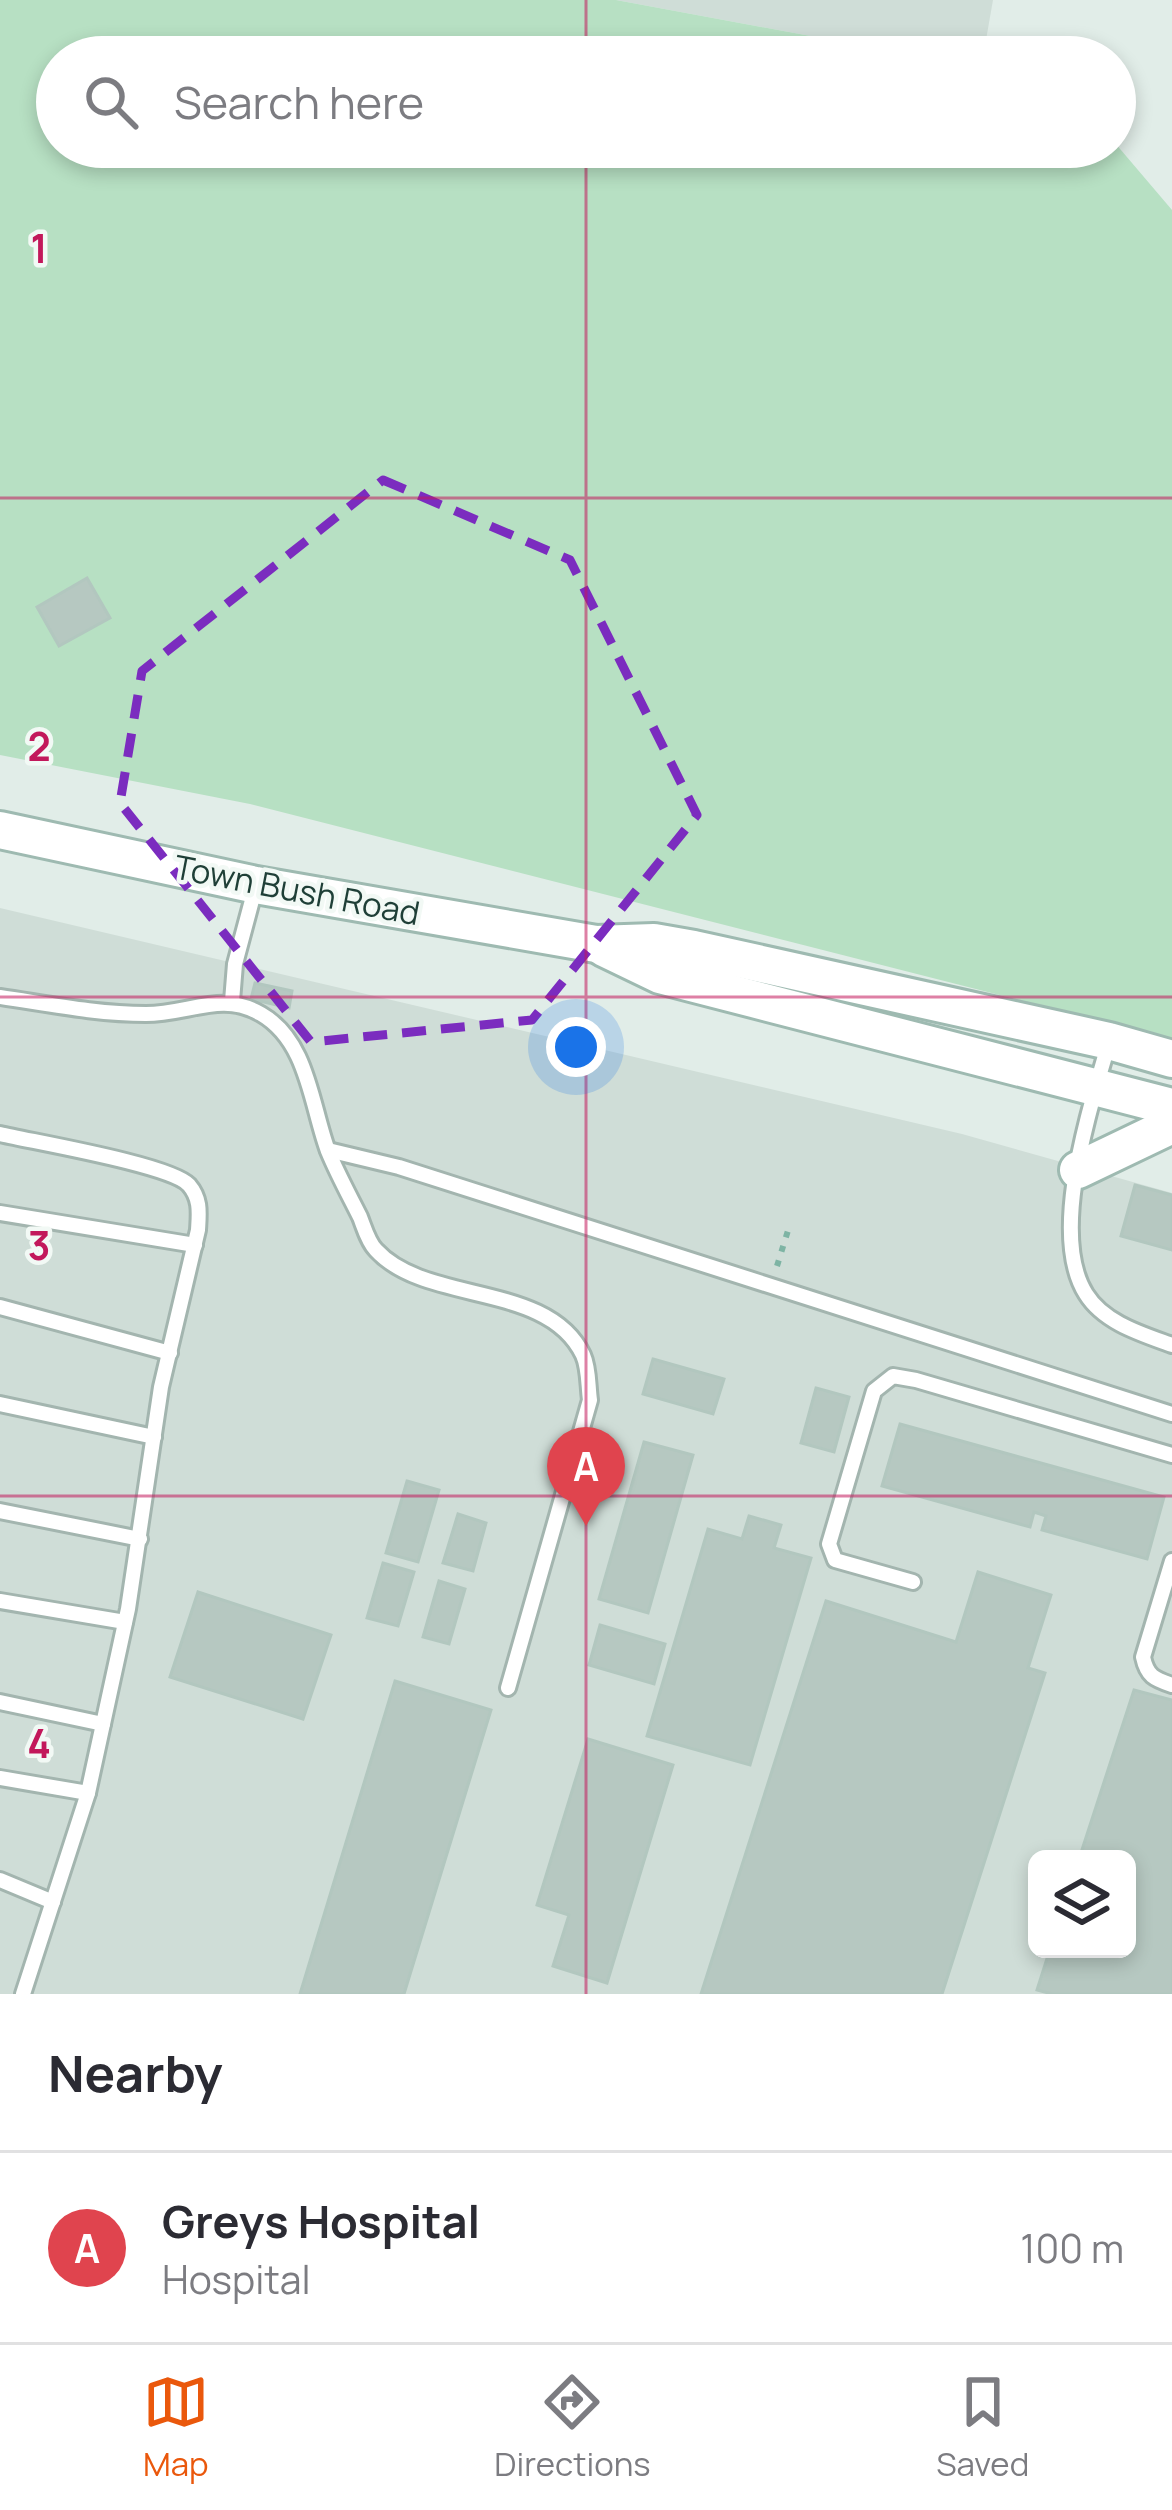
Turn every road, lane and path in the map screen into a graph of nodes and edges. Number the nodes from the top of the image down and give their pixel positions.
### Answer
1 (0, 830) edge
2 (256, 885) junction
3 (596, 944) junction
4 (0, 997) edge
5 (232, 1001) junction
6 (1109, 1041) junction
7 (1172, 1059) edge
8 (1096, 1088) junction
9 (1172, 1107) edge
10 (1172, 1125) edge
11 (0, 1134) edge
12 (328, 1150) junction
13 (1078, 1170) junction
14 (0, 1213) edge
15 (790, 1224) dead end
16 (195, 1245) junction
17 (771, 1286) junction
18 (0, 1306) edge
19 (1172, 1345) edge
20 (170, 1352) junction
21 (0, 1404) edge
22 (1172, 1414) edge
23 (154, 1437) junction
24 (1172, 1455) edge
25 (0, 1510) edge
26 (140, 1539) junction
27 (1172, 1561) edge
28 (913, 1582) dead end
29 (0, 1601) edge
30 (125, 1622) junction
31 (1172, 1685) edge
32 (508, 1688) dead end
33 (0, 1702) edge
34 (103, 1724) junction
35 (0, 1778) edge
36 (88, 1793) junction
37 (0, 1880) edge
38 (53, 1902) junction
39 (23, 1994) edge

1 - 2 street, Town Bush Road
2 - 3 street, Town Bush Road
2 - 5 lane
3 - 6 street, Town Bush Road
3 - 8 street, Town Bush Road
4 - 5 lane
5 - 12 lane
6 - 7 street, Town Bush Road
6 - 8 lane
8 - 9 street, Town Bush Road
8 - 13 lane
10 - 13 street
11 - 16 lane
12 - 17 lane
12 - 32 lane
13 - 19 lane
14 - 16 lane
15 - 17 path
16 - 20 lane
17 - 22 lane
18 - 20 lane
20 - 23 lane
21 - 23 lane
23 - 26 lane
24 - 28 lane
25 - 26 lane
26 - 30 lane
27 - 31 lane
29 - 30 lane
30 - 34 lane
33 - 34 lane
34 - 36 lane
35 - 36 lane
36 - 38 lane
37 - 38 lane
38 - 39 lane

